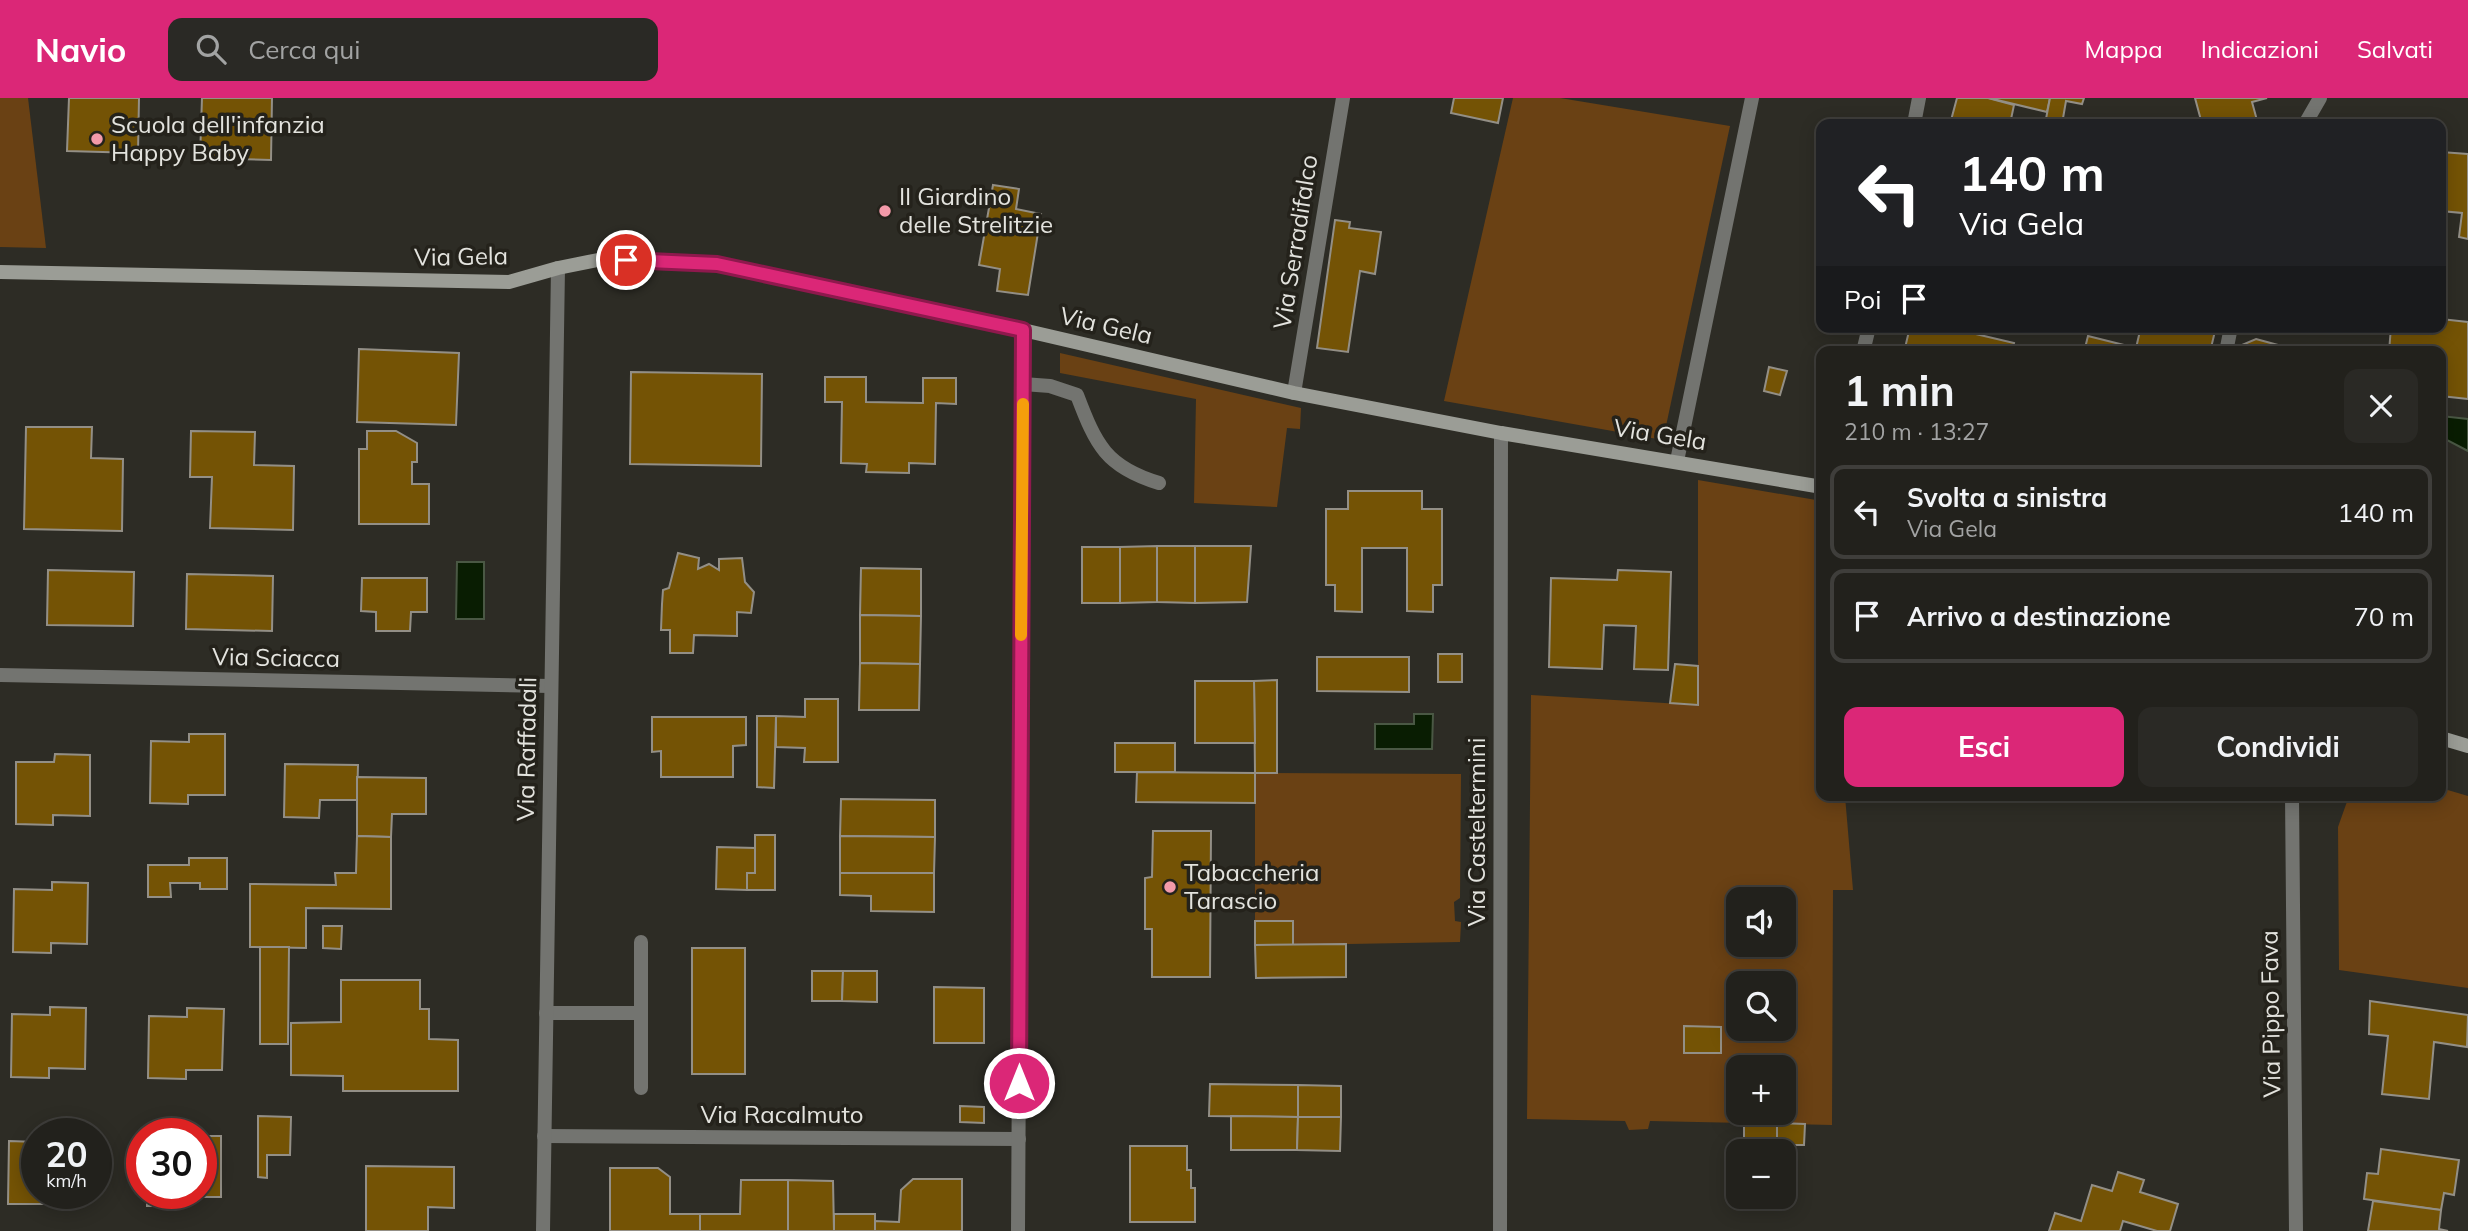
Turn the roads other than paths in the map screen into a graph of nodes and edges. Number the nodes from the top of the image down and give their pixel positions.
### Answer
1 (1343, 98) edge
2 (1752, 98) edge
3 (1919, 98) edge
4 (2320, 98) edge
5 (1915, 119) edge
6 (2308, 119) edge
7 (558, 268) junction
8 (0, 272) edge
9 (1023, 330) junction
10 (1023, 384) junction
11 (1294, 393) junction
12 (1501, 433) junction
13 (1677, 461) junction
14 (1160, 482) dead end
15 (1816, 486) edge
16 (0, 675) edge
17 (551, 686) junction
18 (2446, 739) edge
19 (2468, 746) edge
20 (2292, 801) edge
21 (641, 942) dead end
22 (546, 1013) junction
23 (641, 1013) junction
24 (640, 1088) dead end
25 (544, 1136) junction
26 (1019, 1139) junction
27 (543, 1231) edge
28 (1018, 1231) edge
29 (1500, 1231) edge
30 (2296, 1231) edge

1 - 11 street, Via Serradifalco
2 - 13 street
3 - 5 street
4 - 6 street
7 - 8 street, Via Gela
7 - 9 street, Via Gela
7 - 17 street, Via Raffadali
9 - 10 street
9 - 11 street, Via Gela
10 - 14 street
10 - 26 street
11 - 12 street, Via Gela
12 - 13 street, Via Gela
12 - 29 street, Via Casteltermini
13 - 15 street, Via Gela
16 - 17 street, Via Sciacca
17 - 22 street, Via Raffadali
18 - 19 street
20 - 30 street, Via Pippo Fava
21 - 23 street
22 - 23 street
22 - 25 street, Via Raffadali
23 - 24 street
25 - 26 street, Via Racalmuto
25 - 27 street, Via Raffadali
26 - 28 street

